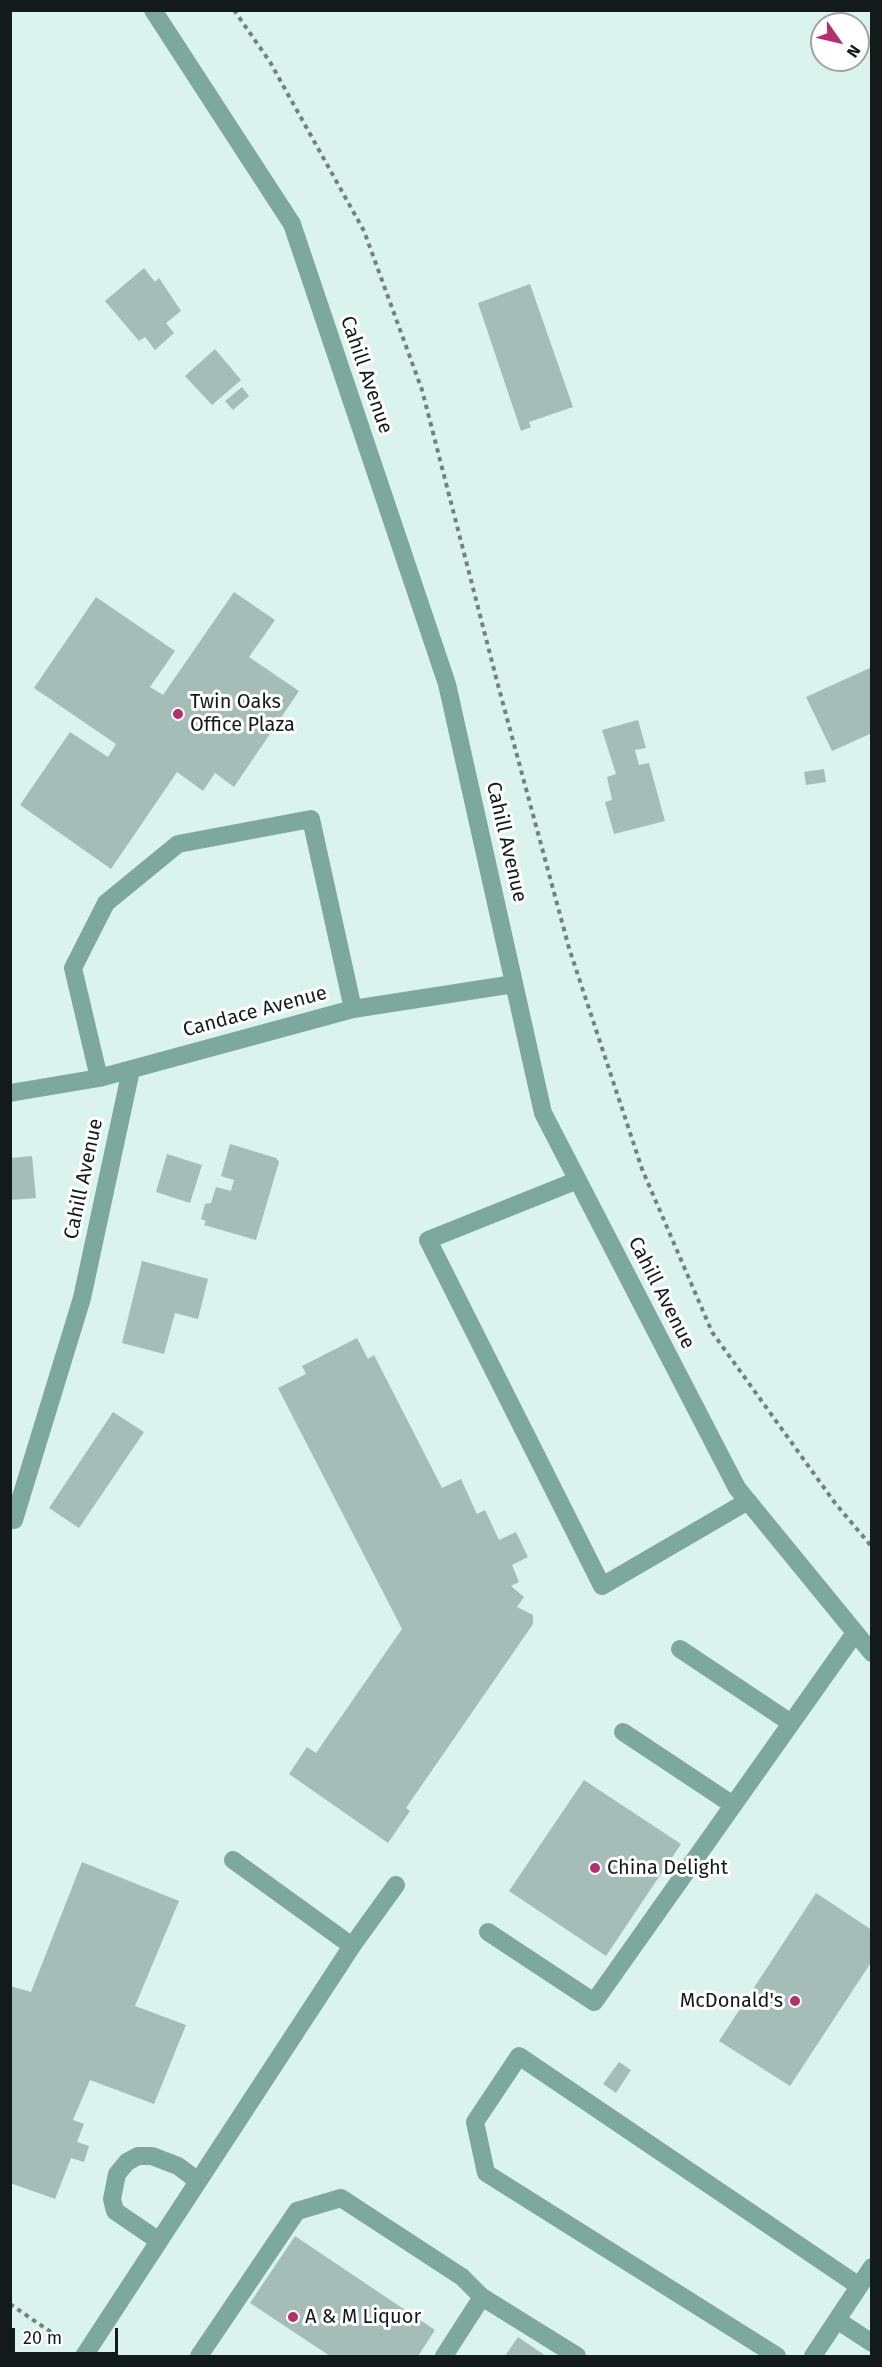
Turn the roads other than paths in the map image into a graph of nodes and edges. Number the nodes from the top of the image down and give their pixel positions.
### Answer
1 (153, 10) edge
2 (514, 984) junction
3 (353, 1009) junction
4 (131, 1070) junction
5 (99, 1078) junction
6 (10, 1093) edge
7 (578, 1180) junction
8 (748, 1501) junction
9 (14, 1520) dead end
10 (855, 1633) junction
11 (680, 1649) dead end
12 (872, 1653) edge
13 (791, 1723) junction
14 (623, 1732) dead end
15 (733, 1805) junction
16 (233, 1860) dead end
17 (396, 1885) dead end
18 (489, 1932) dead end
19 (352, 1946) junction
20 (198, 2181) junction
21 (159, 2241) junction
22 (872, 2266) edge
23 (859, 2286) junction
24 (482, 2297) junction
25 (837, 2320) junction
26 (872, 2343) edge
27 (84, 2356) edge
28 (199, 2356) edge
29 (444, 2356) edge
30 (577, 2356) edge
31 (777, 2356) edge
32 (813, 2356) edge

1 - 2 street, Cahill Avenue
2 - 3 street, Candace Avenue
2 - 7 street, Cahill Avenue
3 - 4 street, Candace Avenue
3 - 5 street
4 - 5 street, Candace Avenue
4 - 9 street, Cahill Avenue
5 - 6 street, Candace Avenue
7 - 8 street, Cahill Avenue
7 - 8 street
8 - 10 street, Cahill Avenue
10 - 12 street, Cahill Avenue
10 - 13 street
11 - 13 street
13 - 15 street
14 - 15 street
15 - 18 street
16 - 19 street
17 - 19 street
19 - 20 street
20 - 21 street
20 - 21 street
21 - 27 street
22 - 23 street
23 - 25 street
23 - 31 street
24 - 28 street
24 - 29 street
24 - 30 street
25 - 26 street
25 - 32 street

